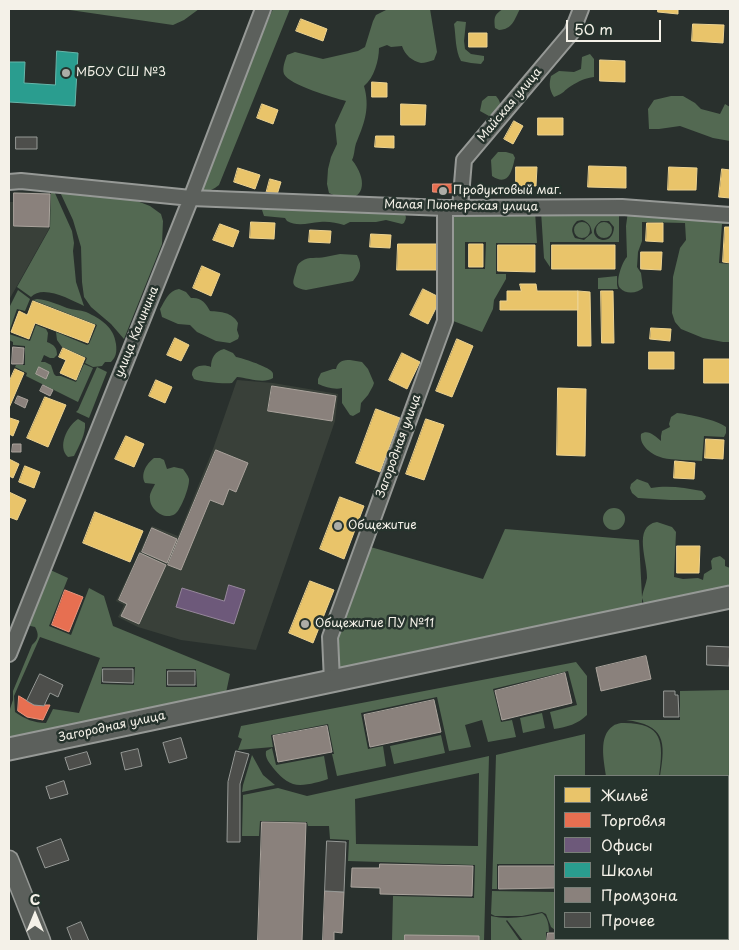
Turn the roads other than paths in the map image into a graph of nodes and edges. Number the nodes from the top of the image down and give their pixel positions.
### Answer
1 (263, 9) edge
2 (581, 9) edge
3 (9, 182) edge
4 (191, 198) junction
5 (445, 208) junction
6 (460, 208) junction
7 (730, 215) edge
8 (730, 597) edge
9 (9, 654) edge
10 (332, 681) junction
11 (9, 749) edge
12 (9, 860) edge
13 (41, 941) edge

1 - 4 street, улица Калинина
2 - 6 street, Майская улица
3 - 4 street, Малая Пионерская улица
4 - 5 street, Малая Пионерская улица
4 - 9 street, улица Калинина
5 - 6 street, Малая Пионерская улица
5 - 10 street, Загородная улица
6 - 7 street, Малая Пионерская улица
8 - 10 highway, Загородная улица
10 - 11 highway, Загородная улица
12 - 13 main road

